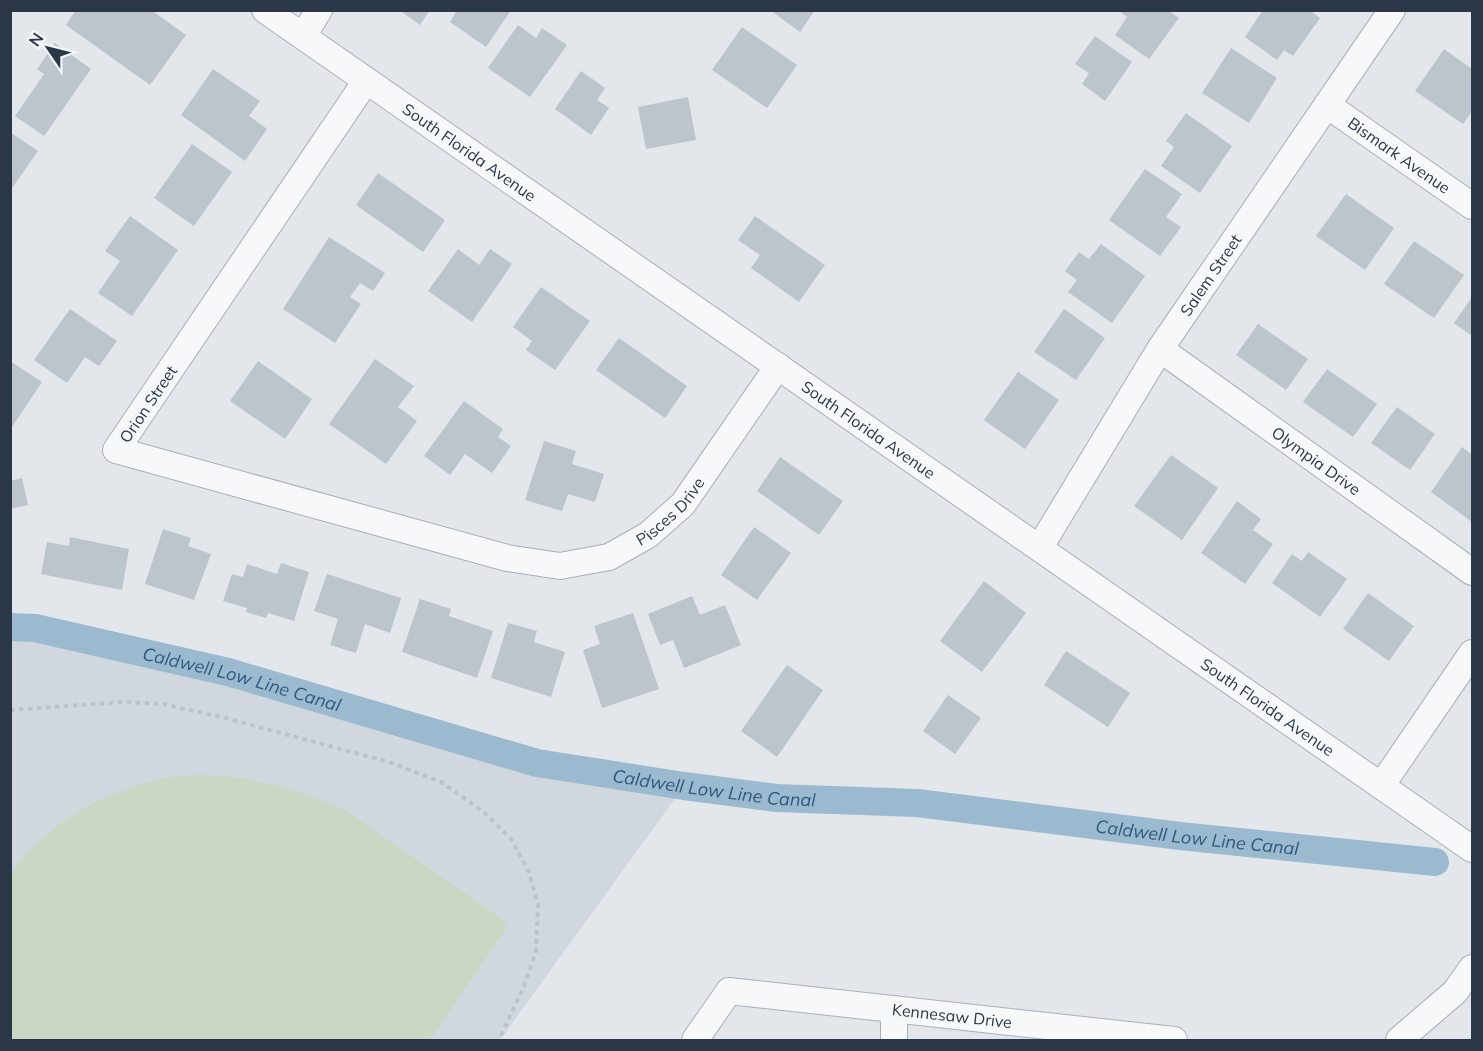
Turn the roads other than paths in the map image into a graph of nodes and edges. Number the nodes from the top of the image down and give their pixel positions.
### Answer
1 (265, 10) edge
2 (319, 10) edge
3 (1392, 10) edge
4 (303, 36) junction
5 (366, 81) junction
6 (1327, 105) junction
7 (1473, 206) edge
8 (1160, 348) junction
9 (778, 366) junction
10 (1040, 547) junction
11 (507, 558) joint
12 (1473, 572) edge
13 (1473, 653) edge
14 (1381, 786) junction
15 (1473, 849) edge
16 (1473, 968) edge
17 (894, 1009) junction
18 (695, 1041) edge
19 (894, 1041) edge
20 (1174, 1041) edge
21 (1399, 1041) edge

1 - 4 street, South Florida Avenue
2 - 4 street
3 - 6 street, Salem Street
4 - 5 street, South Florida Avenue
5 - 9 street, South Florida Avenue
5 - 11 street, Orion Street
6 - 7 street, Bismark Avenue
6 - 8 street, Salem Street
8 - 10 street, Salem Street
8 - 12 street, Olympia Drive
9 - 10 street, South Florida Avenue
9 - 11 street, Pisces Drive
10 - 14 street, South Florida Avenue
13 - 14 street
14 - 15 street, South Florida Avenue
16 - 21 street
17 - 18 street, Kennesaw Drive
17 - 19 street
17 - 20 street, Kennesaw Drive

